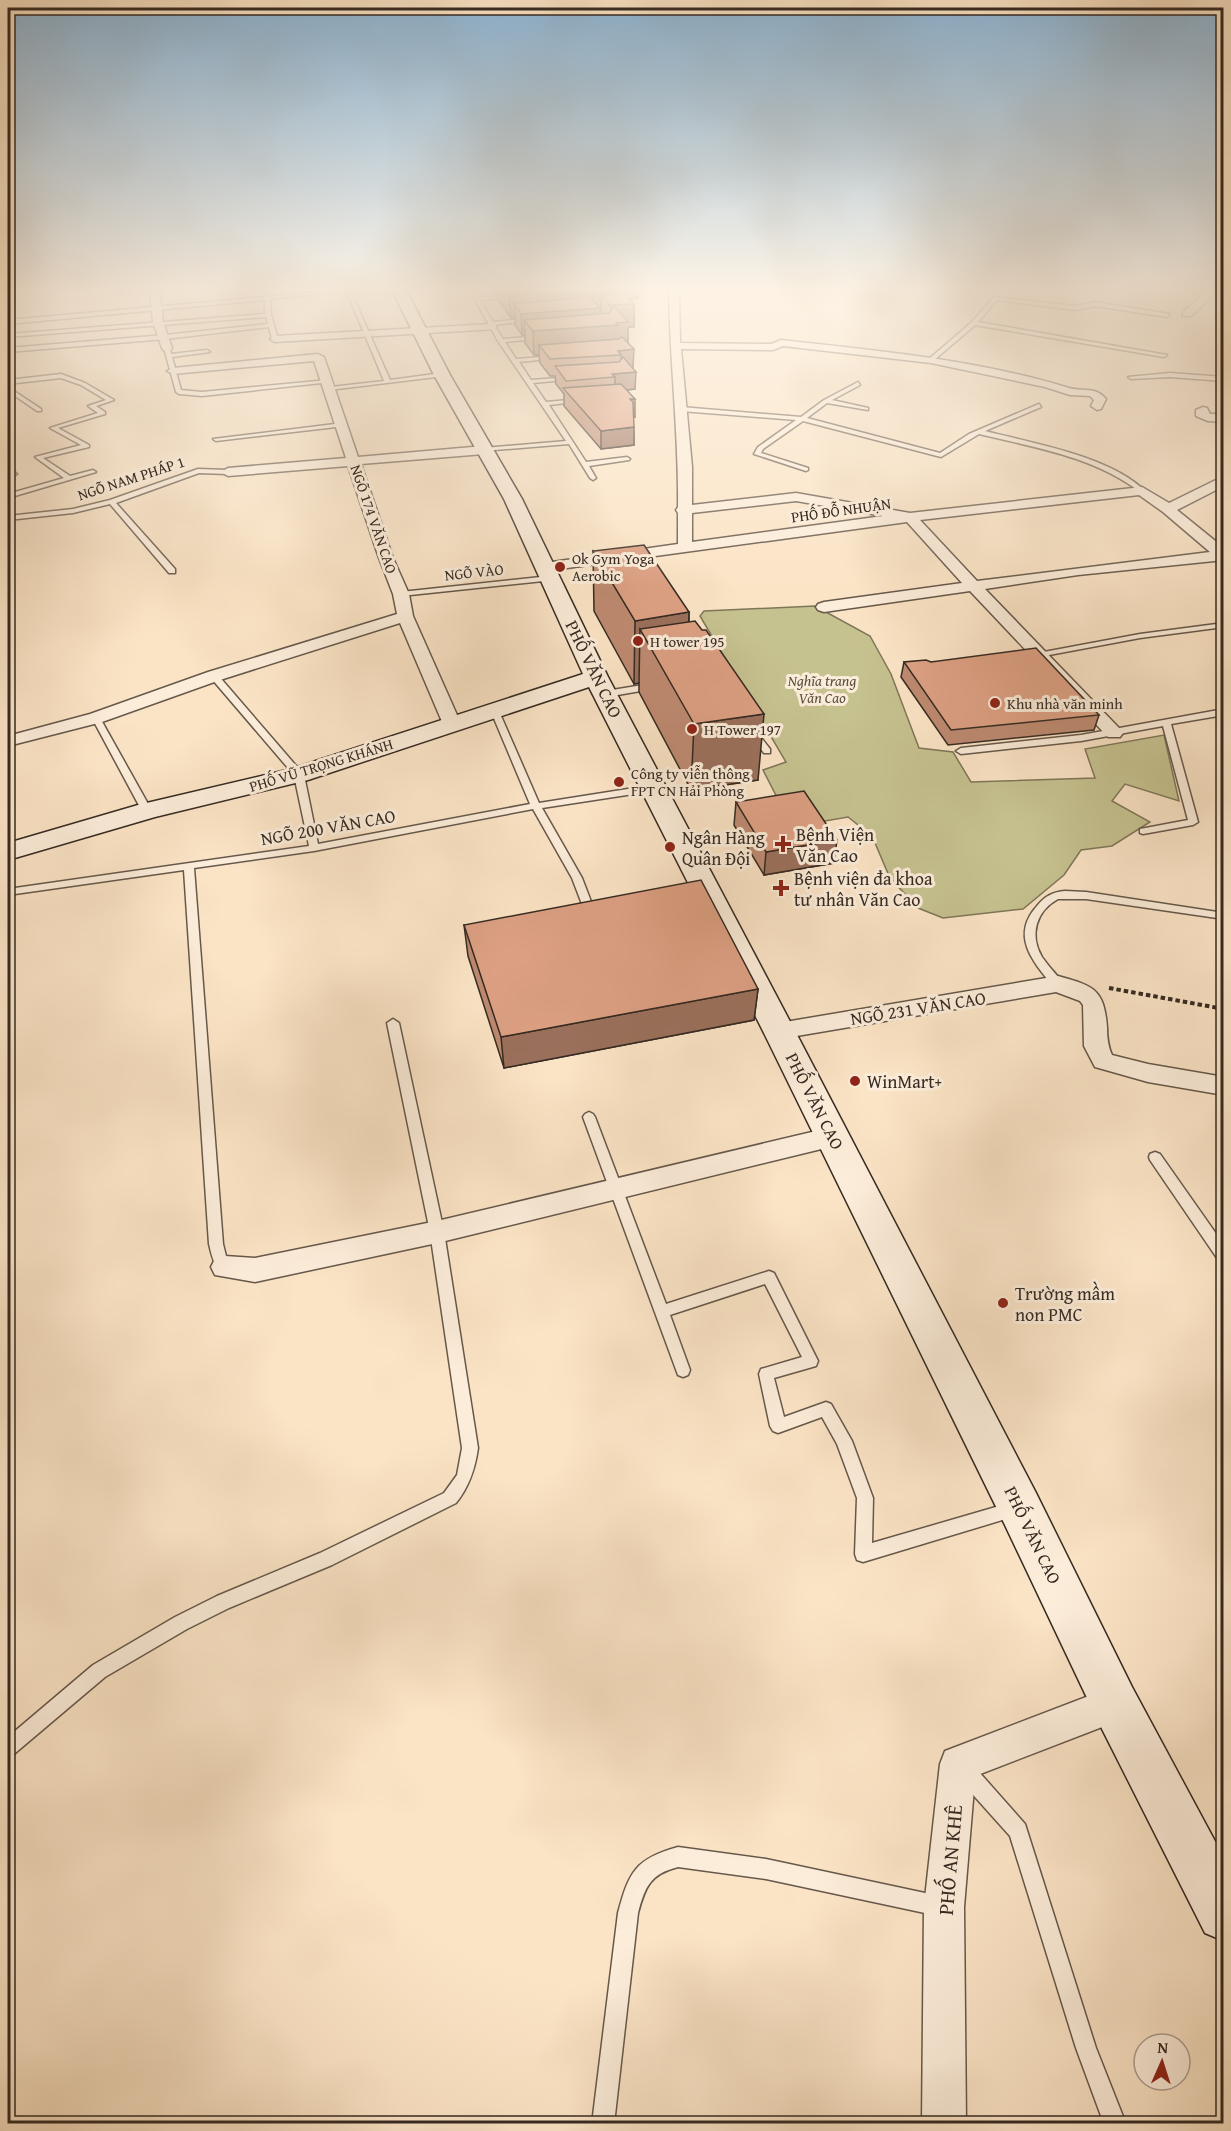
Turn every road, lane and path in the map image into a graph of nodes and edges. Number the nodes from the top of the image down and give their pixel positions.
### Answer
1 (12, 391) edge
2 (96, 391) edge
3 (179, 391) edge
4 (233, 391) edge
5 (332, 391) edge
6 (450, 391) edge
7 (534, 391) edge
8 (679, 391) edge
9 (845, 391) edge
10 (1068, 391) edge
11 (587, 401) edge
12 (826, 402) junction
13 (543, 404) junction
14 (1097, 405) dead end
15 (1039, 406) dead end
16 (681, 409) junction
17 (866, 409) dead end
18 (39, 410) dead end
19 (1203, 411) dead end
20 (802, 418) junction
21 (1224, 418) edge
22 (343, 425) junction
23 (980, 432) junction
24 (216, 439) dead end
25 (571, 442) junction
26 (484, 450) junction
27 (627, 459) dead end
28 (354, 461) junction
29 (585, 464) junction
30 (8, 468) edge
31 (806, 469) dead end
32 (93, 472) dead end
33 (228, 472) joint
34 (8, 477) edge
35 (593, 478) dead end
36 (69, 479) junction
37 (1224, 480) edge
38 (1142, 491) junction
39 (8, 496) edge
40 (112, 502) junction
41 (1168, 509) junction
42 (683, 510) junction
43 (910, 517) junction
44 (8, 518) edge
45 (685, 547) junction
46 (1223, 555) edge
47 (172, 571) dead end
48 (547, 572) junction
49 (973, 585) junction
50 (401, 594) junction
51 (824, 607) dead end
52 (405, 616) junction
53 (1224, 625) edge
54 (1033, 656) junction
55 (214, 675) junction
56 (663, 684) edge
57 (601, 685) junction
58 (494, 709) junction
59 (1224, 712) edge
60 (96, 718) junction
61 (1166, 722) junction
62 (745, 723) edge
63 (452, 724) junction
64 (1114, 732) junction
65 (8, 741) edge
66 (767, 751) dead end
67 (961, 751) dead end
68 (299, 775) junction
69 (653, 788) junction
70 (536, 806) junction
71 (147, 811) junction
72 (1143, 831) dead end
73 (314, 848) junction
74 (8, 852) edge
75 (189, 867) junction
76 (8, 892) edge
77 (590, 912) edge
78 (1224, 916) edge
79 (1058, 984) junction
80 (1224, 1009) edge
81 (393, 1023) dead end
82 (779, 1031) junction
83 (1224, 1086) edge
84 (589, 1117) dead end
85 (833, 1137) junction
86 (1155, 1157) dead end
87 (615, 1190) junction
88 (437, 1232) junction
89 (1224, 1257) edge
90 (225, 1267) joint
91 (661, 1312) junction
92 (683, 1370) dead end
93 (1020, 1508) junction
94 (1115, 1704) junction
95 (8, 1748) edge
96 (958, 1764) junction
97 (945, 1907) junction
98 (1224, 1914) edge
99 (603, 2124) edge
100 (944, 2124) edge
101 (1115, 2124) edge

1 - 18 lane
2 - 36 lane
3 - 4 lane
5 - 22 street, NGÕ 174 VĂN CAO
6 - 26 street, PHỐ VĂN CAO
7 - 13 lane
8 - 16 street
9 - 12 lane
10 - 14 street
11 - 13 lane
12 - 17 lane
12 - 20 lane
13 - 25 lane
15 - 23 lane
16 - 20 lane
16 - 42 street
19 - 21 street
20 - 23 lane
20 - 31 lane
22 - 24 lane
22 - 28 street, NGÕ 174 VĂN CAO
23 - 38 lane
25 - 26 lane
25 - 29 lane
26 - 28 street
26 - 48 street, PHỐ VĂN CAO
27 - 29 lane
28 - 33 street
28 - 50 street, NGÕ 174 VĂN CAO
29 - 35 lane
30 - 34 lane
32 - 36 lane
33 - 40 lane, NGÕ NAM PHÁP 1
36 - 39 lane
37 - 41 street
38 - 41 street
38 - 43 street, PHỐ ĐỖ NHUẬN
40 - 44 lane, NGÕ NAM PHÁP 1
40 - 47 lane
41 - 46 street
42 - 43 street
42 - 45 street
43 - 45 street, PHỐ ĐỖ NHUẬN
43 - 49 street
45 - 48 street, PHỐ ĐỖ NHUẬN
46 - 49 street
48 - 50 lane, NGÕ VÀO
48 - 57 street, PHỐ VĂN CAO
49 - 51 street
49 - 54 street
50 - 52 street, NGÕ 174 VĂN CAO
52 - 55 street
52 - 63 street, NGÕ 174 VĂN CAO
53 - 54 lane
54 - 64 street
55 - 60 street
55 - 68 lane
56 - 57 lane
57 - 58 street, PHỐ VŨ TRỌNG KHÁNH
57 - 69 street, PHỐ VĂN CAO
58 - 63 street, PHỐ VŨ TRỌNG KHÁNH
58 - 70 lane
59 - 61 lane
60 - 65 street
60 - 71 lane
61 - 64 lane
61 - 72 lane
62 - 66 lane
63 - 68 street, PHỐ VŨ TRỌNG KHÁNH
64 - 67 lane
68 - 71 street, PHỐ VŨ TRỌNG KHÁNH
68 - 73 lane
69 - 70 lane, NGÕ 200 VĂN CAO
69 - 82 street, PHỐ VĂN CAO
70 - 73 lane, NGÕ 200 VĂN CAO
70 - 77 lane
71 - 74 street, PHỐ VŨ TRỌNG KHÁNH
73 - 75 lane, NGÕ 200 VĂN CAO
75 - 76 lane, NGÕ 200 VĂN CAO
75 - 90 lane
78 - 79 lane
79 - 80 path
79 - 82 street, NGÕ 231 VĂN CAO
79 - 83 street
81 - 88 lane
82 - 85 street, PHỐ VĂN CAO
84 - 87 lane
85 - 87 street
85 - 93 street, PHỐ VĂN CAO
86 - 89 lane
87 - 88 street
87 - 91 lane
88 - 90 street
88 - 95 lane
91 - 92 lane
91 - 93 lane
93 - 94 street, PHỐ VĂN CAO
94 - 96 street
94 - 98 street, PHỐ VĂN CAO
96 - 97 street, PHỐ AN KHÊ
96 - 101 lane
97 - 99 lane
97 - 100 street, PHỐ AN KHÊ

